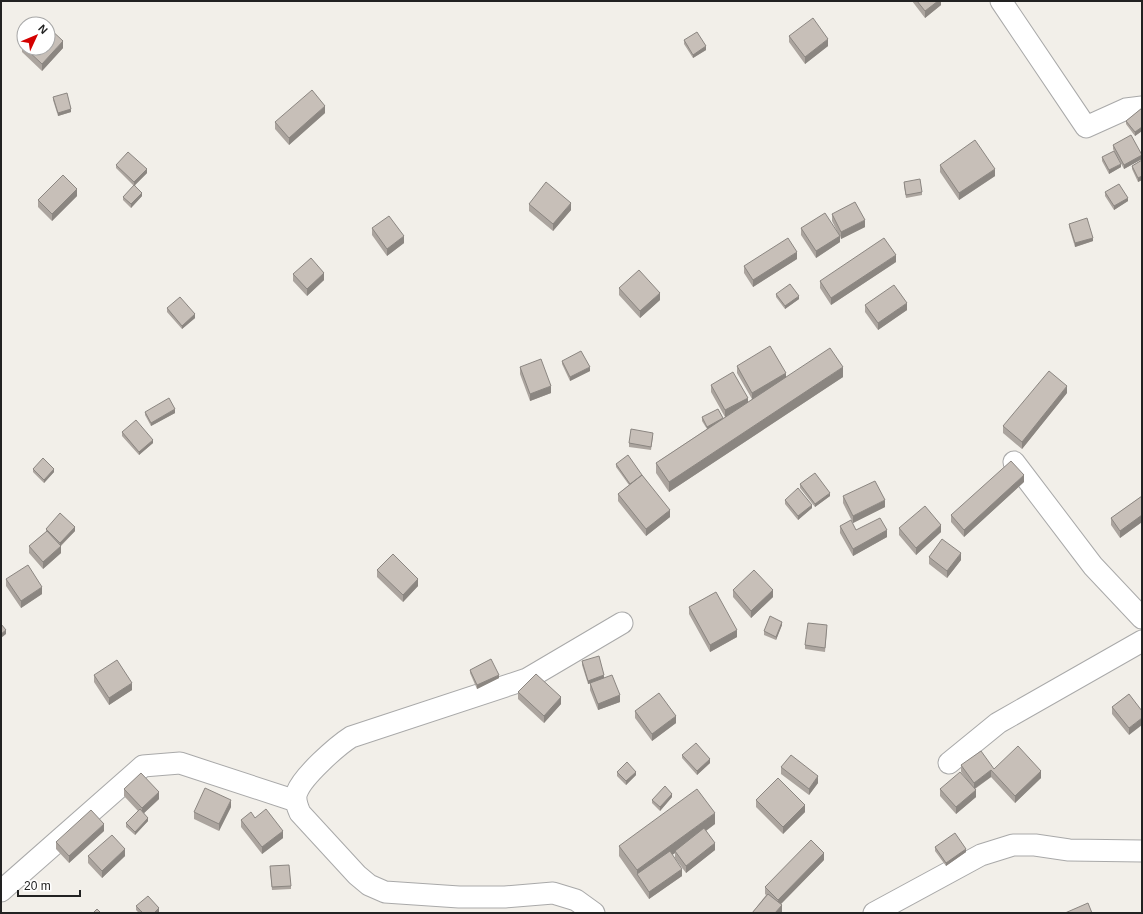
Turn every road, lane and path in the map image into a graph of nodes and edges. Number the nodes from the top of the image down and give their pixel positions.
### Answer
1 (1001, 1) edge
2 (1142, 107) edge
3 (1014, 462) edge
4 (1142, 618) edge
5 (622, 623) dead end
6 (1142, 641) edge
7 (949, 763) dead end
8 (296, 802) junction
9 (1142, 851) edge
10 (1, 891) edge
11 (594, 913) edge
12 (874, 913) edge

1 - 2 street
3 - 4 street
5 - 8 street
6 - 7 street
8 - 10 street
8 - 11 street
9 - 12 street

